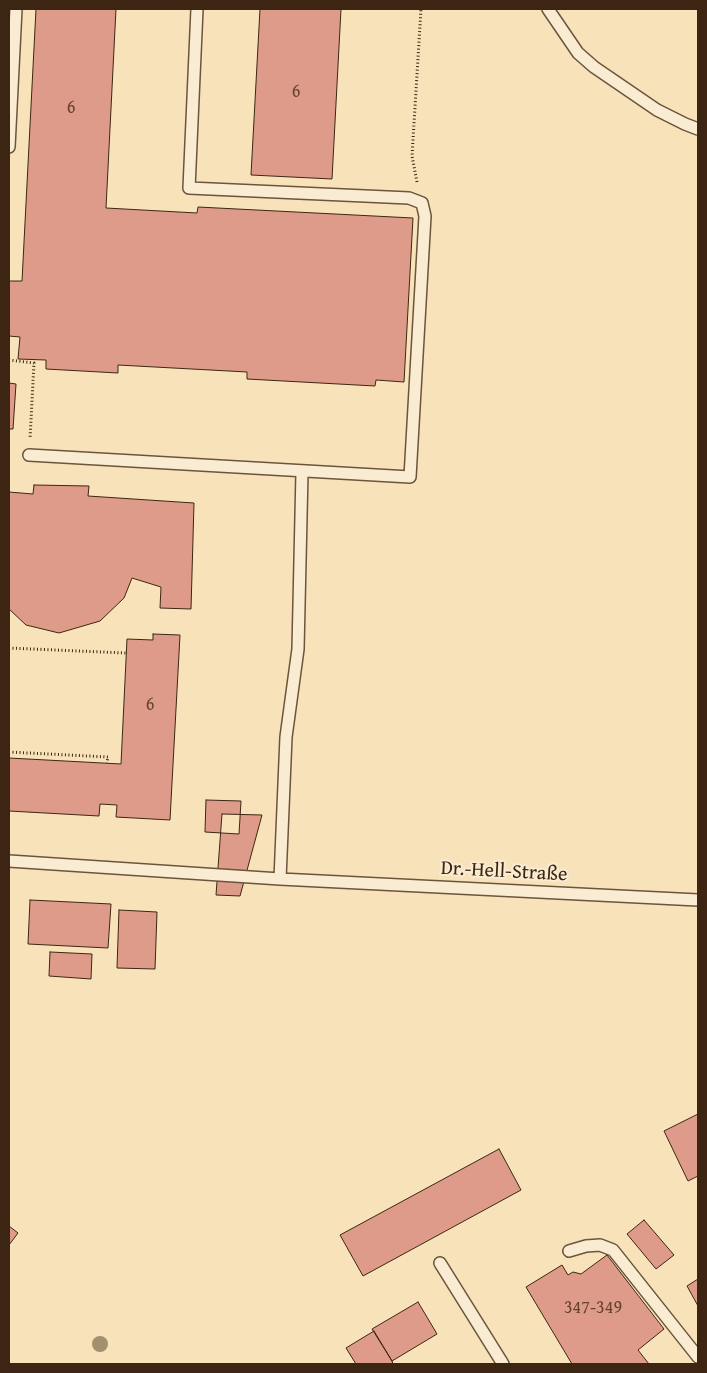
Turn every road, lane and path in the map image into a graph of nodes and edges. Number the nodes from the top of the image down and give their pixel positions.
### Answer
1 (16, 9) edge
2 (197, 9) edge
3 (421, 9) edge
4 (548, 9) edge
5 (698, 129) edge
6 (9, 147) edge
7 (422, 203) junction
8 (9, 360) edge
9 (29, 455) joint
10 (302, 472) junction
11 (9, 648) edge
12 (126, 653) dead end
13 (9, 752) edge
14 (107, 763) dead end
15 (9, 860) edge
16 (280, 879) junction
17 (698, 900) edge
18 (569, 1252) dead end
19 (440, 1263) dead end
20 (698, 1358) edge
21 (503, 1364) edge

1 - 6 lane
2 - 7 lane
3 - 7 path
4 - 5 lane
7 - 10 lane
8 - 9 path
9 - 10 lane
10 - 16 lane
11 - 12 path
13 - 14 path
15 - 16 lane, Dr.-Hell-Straße
16 - 17 lane, Dr.-Hell-Straße
18 - 20 lane
19 - 21 lane

